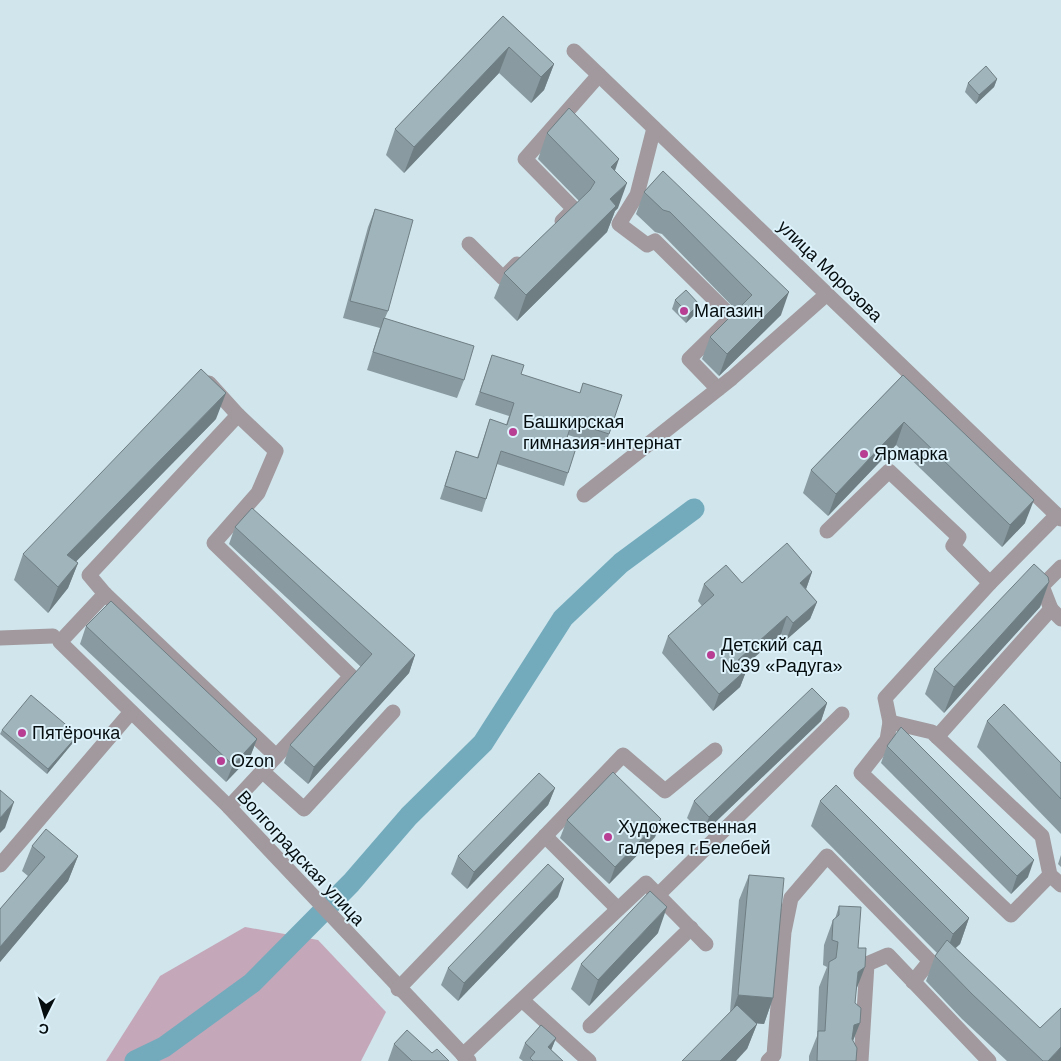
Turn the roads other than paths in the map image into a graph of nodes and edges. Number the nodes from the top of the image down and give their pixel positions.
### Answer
1 (574, 51) dead end
2 (599, 75) junction
3 (654, 128) junction
4 (553, 230) edge
5 (469, 244) dead end
6 (531, 250) edge
7 (827, 294) junction
8 (199, 372) edge
9 (718, 389) junction
10 (238, 415) junction
11 (584, 495) dead end
12 (1059, 517) edge
13 (827, 531) dead end
14 (1061, 567) edge
15 (990, 584) junction
16 (105, 594) junction
17 (1056, 614) edge
18 (0, 638) edge
19 (56, 639) junction
20 (130, 712) junction
21 (393, 712) dead end
22 (842, 714) dead end
23 (890, 722) junction
24 (937, 737) junction
25 (715, 750) dead end
26 (276, 756) junction
27 (262, 771) junction
28 (228, 807) junction
29 (545, 836) junction
30 (0, 865) edge
31 (1056, 880) edge
32 (658, 895) junction
33 (618, 909) junction
34 (690, 928) junction
35 (706, 944) dead end
36 (912, 982) junction
37 (398, 988) junction
38 (522, 1000) junction
39 (590, 1026) dead end
40 (466, 1058) edge
41 (589, 1061) edge
42 (768, 1061) edge
43 (861, 1061) edge
44 (989, 1061) edge

1 - 2 street, улица Морозова
2 - 3 street, улица Морозова
2 - 4 street
3 - 7 street, улица Морозова
3 - 9 street
5 - 6 street
7 - 9 street
7 - 12 street, улица Морозова
8 - 10 street
9 - 11 street
10 - 16 street
10 - 26 street
12 - 15 street
13 - 15 street
14 - 17 street
15 - 23 street
16 - 19 street
16 - 26 street
17 - 24 street
18 - 19 street
19 - 20 street, Волгоградская улица
20 - 28 street, Волгоградская улица
20 - 30 street
21 - 27 street
22 - 32 street
23 - 24 street
23 - 31 street
24 - 31 street
25 - 29 street
26 - 27 street
27 - 28 street
28 - 37 street, Волгоградская улица
29 - 33 street
29 - 37 street
32 - 33 street
32 - 34 street
33 - 38 street
34 - 35 street
34 - 39 street
36 - 42 street
36 - 43 street
36 - 44 street
37 - 40 street, Волгоградская улица
38 - 40 street
38 - 41 street

